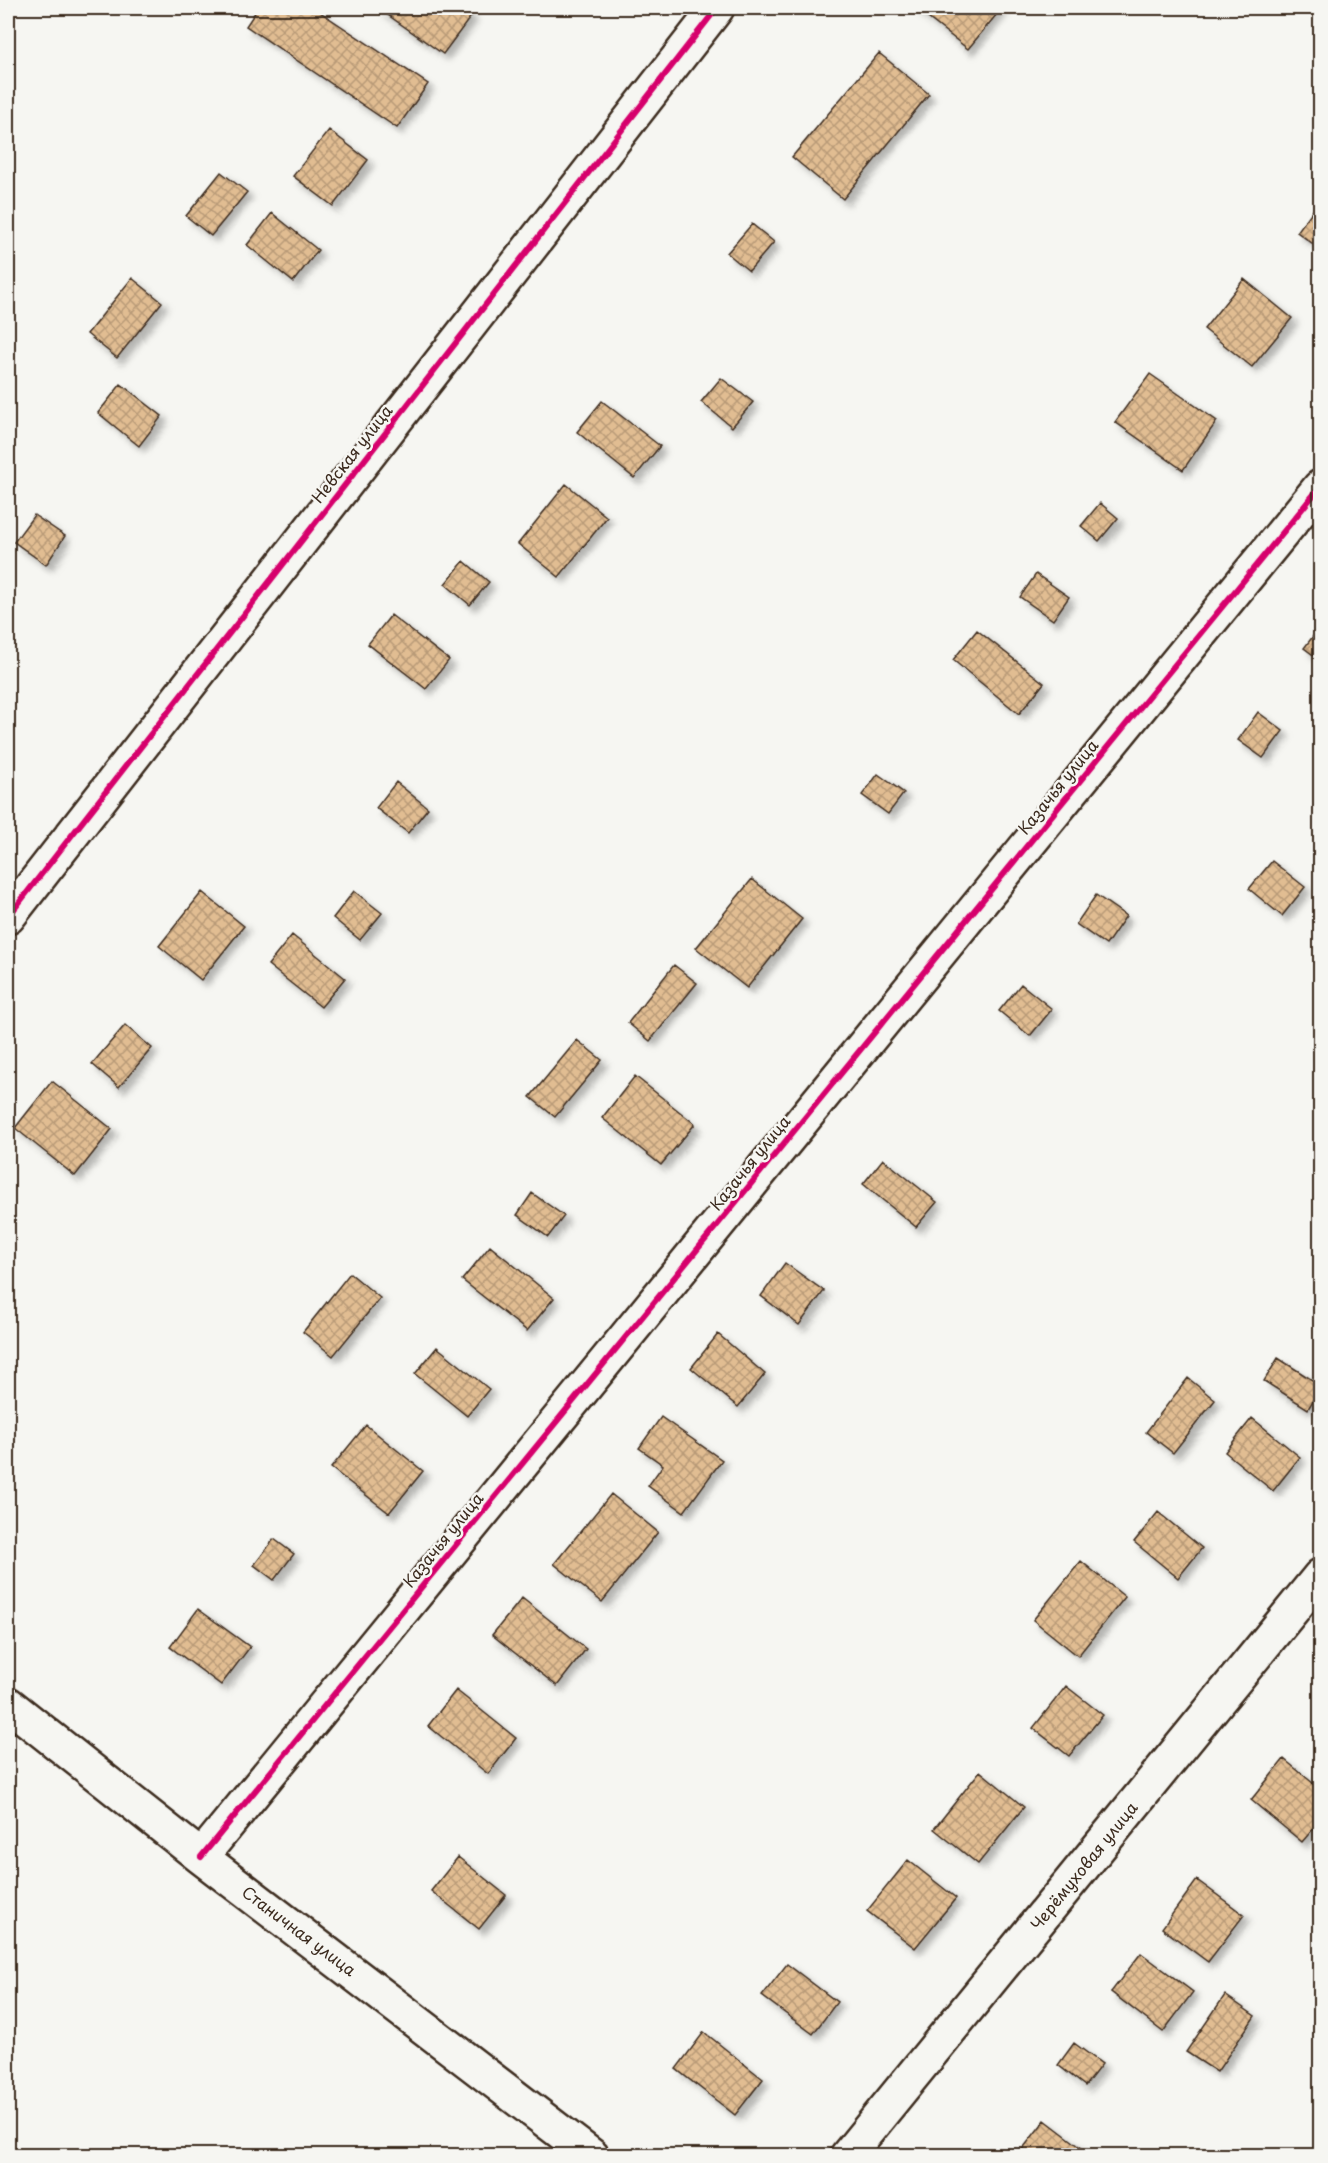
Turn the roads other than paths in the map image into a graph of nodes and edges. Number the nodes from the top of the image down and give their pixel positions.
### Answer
1 (717, 8) edge
2 (1320, 487) edge
3 (8, 917) edge
4 (1320, 1576) edge
5 (8, 1704) edge
6 (201, 1857) junction
7 (592, 2156) edge
8 (847, 2156) edge

1 - 3 street, Невская улица
2 - 6 street, Казачья улица
4 - 8 street, Черёмуховая улица
5 - 6 street, Станичная улица
6 - 7 street, Станичная улица

